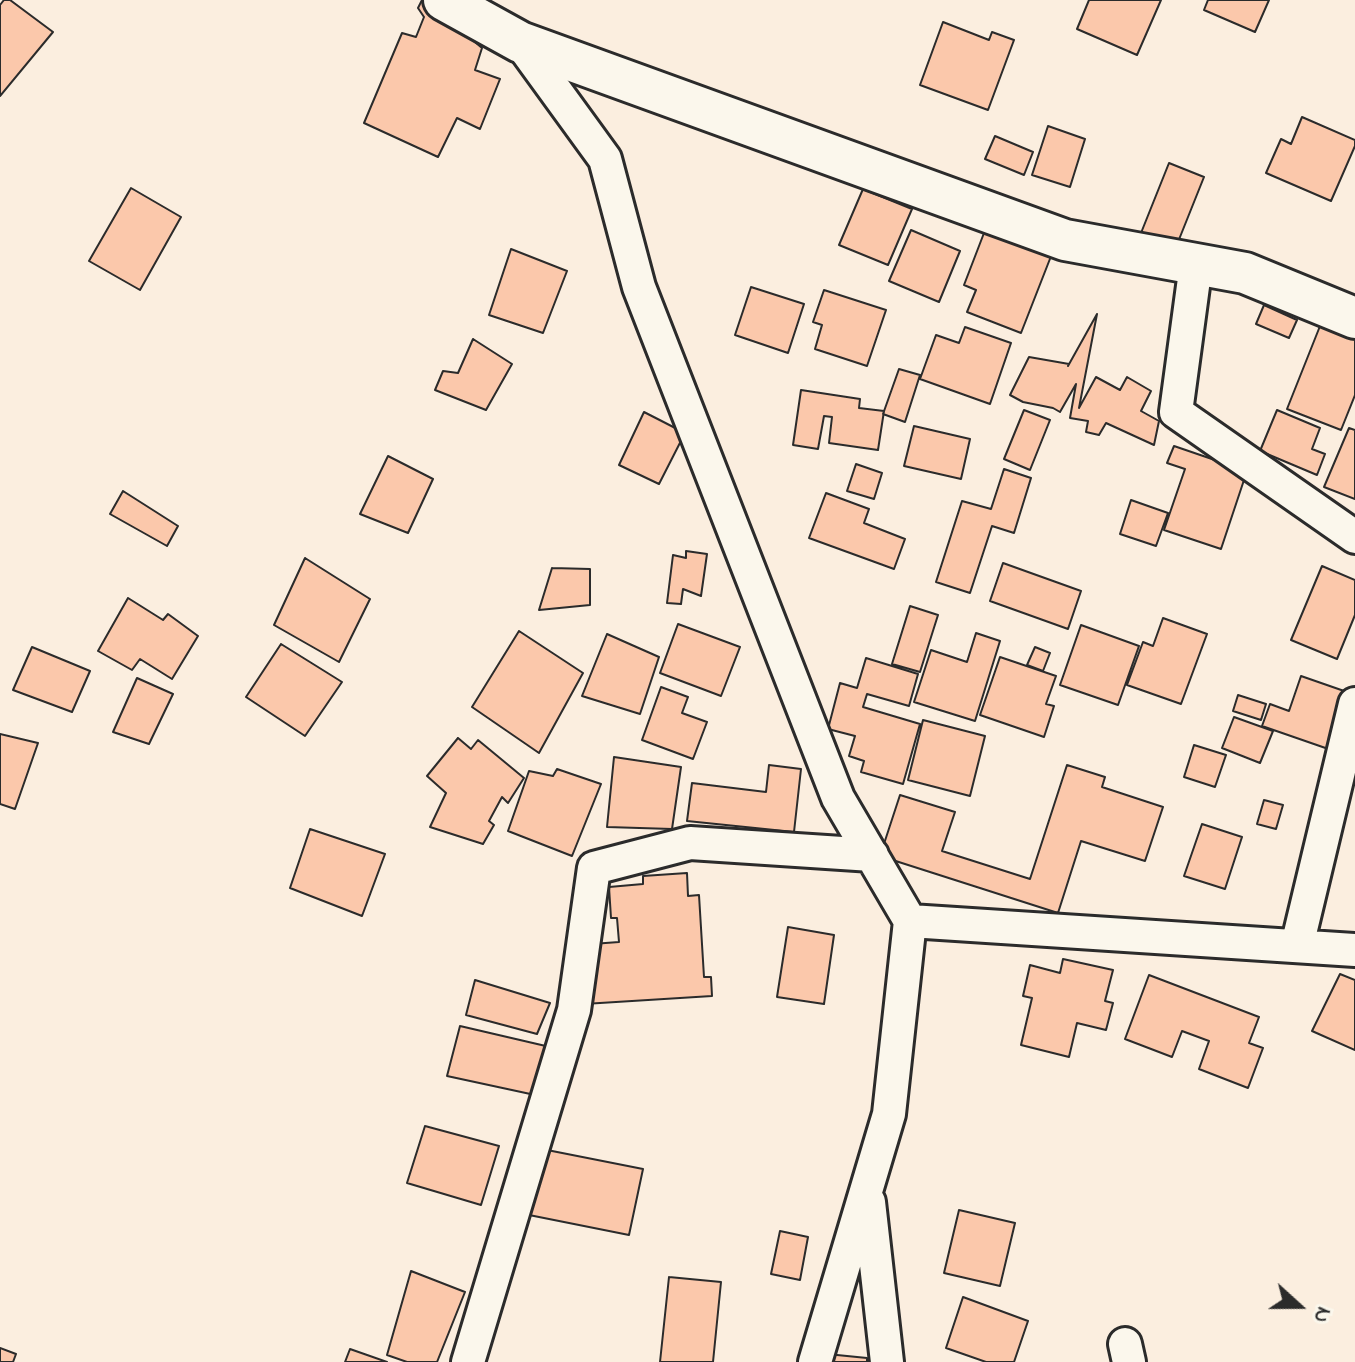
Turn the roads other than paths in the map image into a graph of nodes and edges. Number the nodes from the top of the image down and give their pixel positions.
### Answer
1 (444, 0) edge
2 (520, 42) junction
3 (1196, 264) junction
4 (1355, 318) edge
5 (1355, 537) edge
6 (1355, 704) edge
7 (872, 855) junction
8 (910, 921) junction
9 (1297, 946) junction
10 (1355, 950) edge
11 (867, 1188) junction
12 (468, 1362) edge
13 (815, 1362) edge
14 (887, 1362) edge

1 - 2 street
2 - 3 street
2 - 7 street
3 - 4 street
3 - 5 street
6 - 9 street
7 - 8 street
7 - 12 street
8 - 9 street
8 - 11 street
9 - 10 street
11 - 13 street
11 - 14 street

